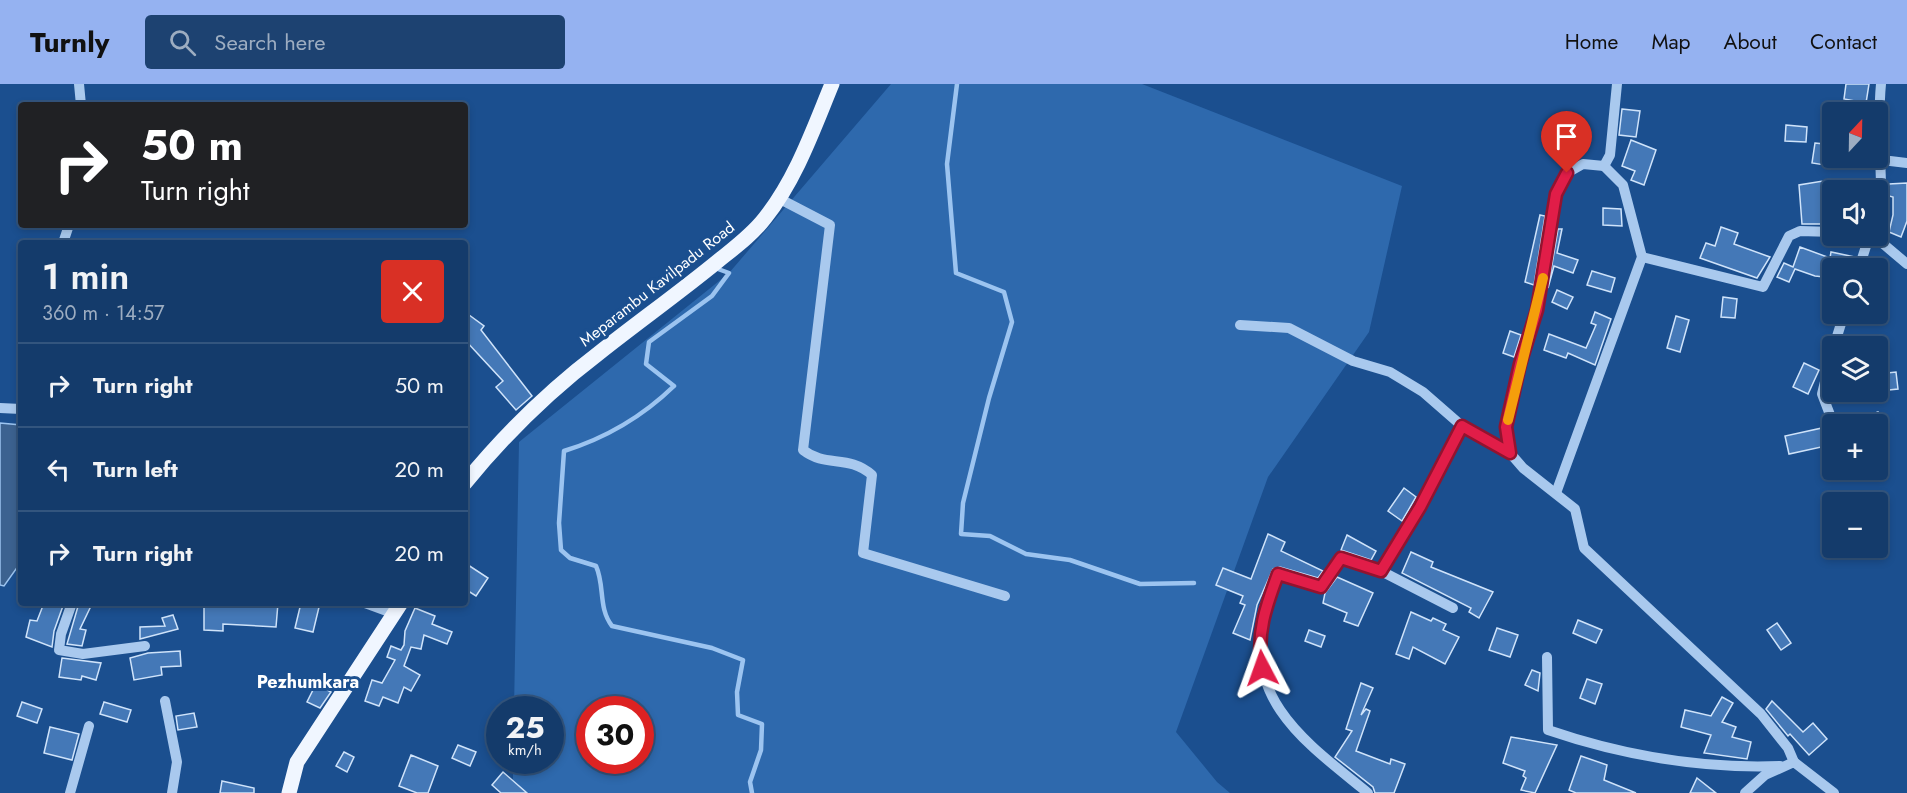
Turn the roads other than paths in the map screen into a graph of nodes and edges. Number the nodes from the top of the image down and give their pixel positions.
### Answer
1 (79, 84) edge
2 (832, 84) edge
3 (1617, 84) edge
4 (1881, 84) edge
5 (81, 102) edge
6 (1881, 102) edge
7 (1888, 161) edge
8 (1907, 163) edge
9 (1604, 166) junction
10 (780, 199) junction
11 (1822, 232) edge
12 (1886, 246) edge
13 (1642, 258) junction
14 (1907, 264) edge
15 (1240, 325) dead end
16 (0, 408) edge
17 (18, 409) edge
18 (1462, 426) junction
19 (1510, 453) junction
20 (468, 479) edge
21 (1556, 493) junction
22 (1381, 571) junction
23 (1005, 596) dead end
24 (71, 606) edge
25 (382, 606) edge
26 (1453, 608) dead end
27 (398, 609) edge
28 (145, 646) dead end
29 (1546, 657) dead end
30 (165, 701) dead end
31 (89, 726) dead end
32 (1794, 762) junction
33 (1780, 766) junction
34 (70, 793) edge
35 (172, 793) edge
36 (289, 793) edge
37 (1368, 793) edge
38 (1745, 793) edge
39 (1834, 793) edge

1 - 5 street
2 - 10 main road, Meparambu Kavilpadu Road
3 - 9 street
4 - 6 street
7 - 8 street
9 - 13 street
9 - 19 street
10 - 20 main road, Meparambu Kavilpadu Road
10 - 23 street
11 - 13 street
12 - 14 street
13 - 21 street
15 - 18 street
16 - 17 street
18 - 19 street
18 - 22 street
19 - 21 street
21 - 32 street
22 - 26 street
22 - 37 street
24 - 28 street
25 - 27 street
27 - 36 main road
29 - 33 street
30 - 35 street
31 - 34 street
32 - 33 street
32 - 39 street
33 - 38 street

